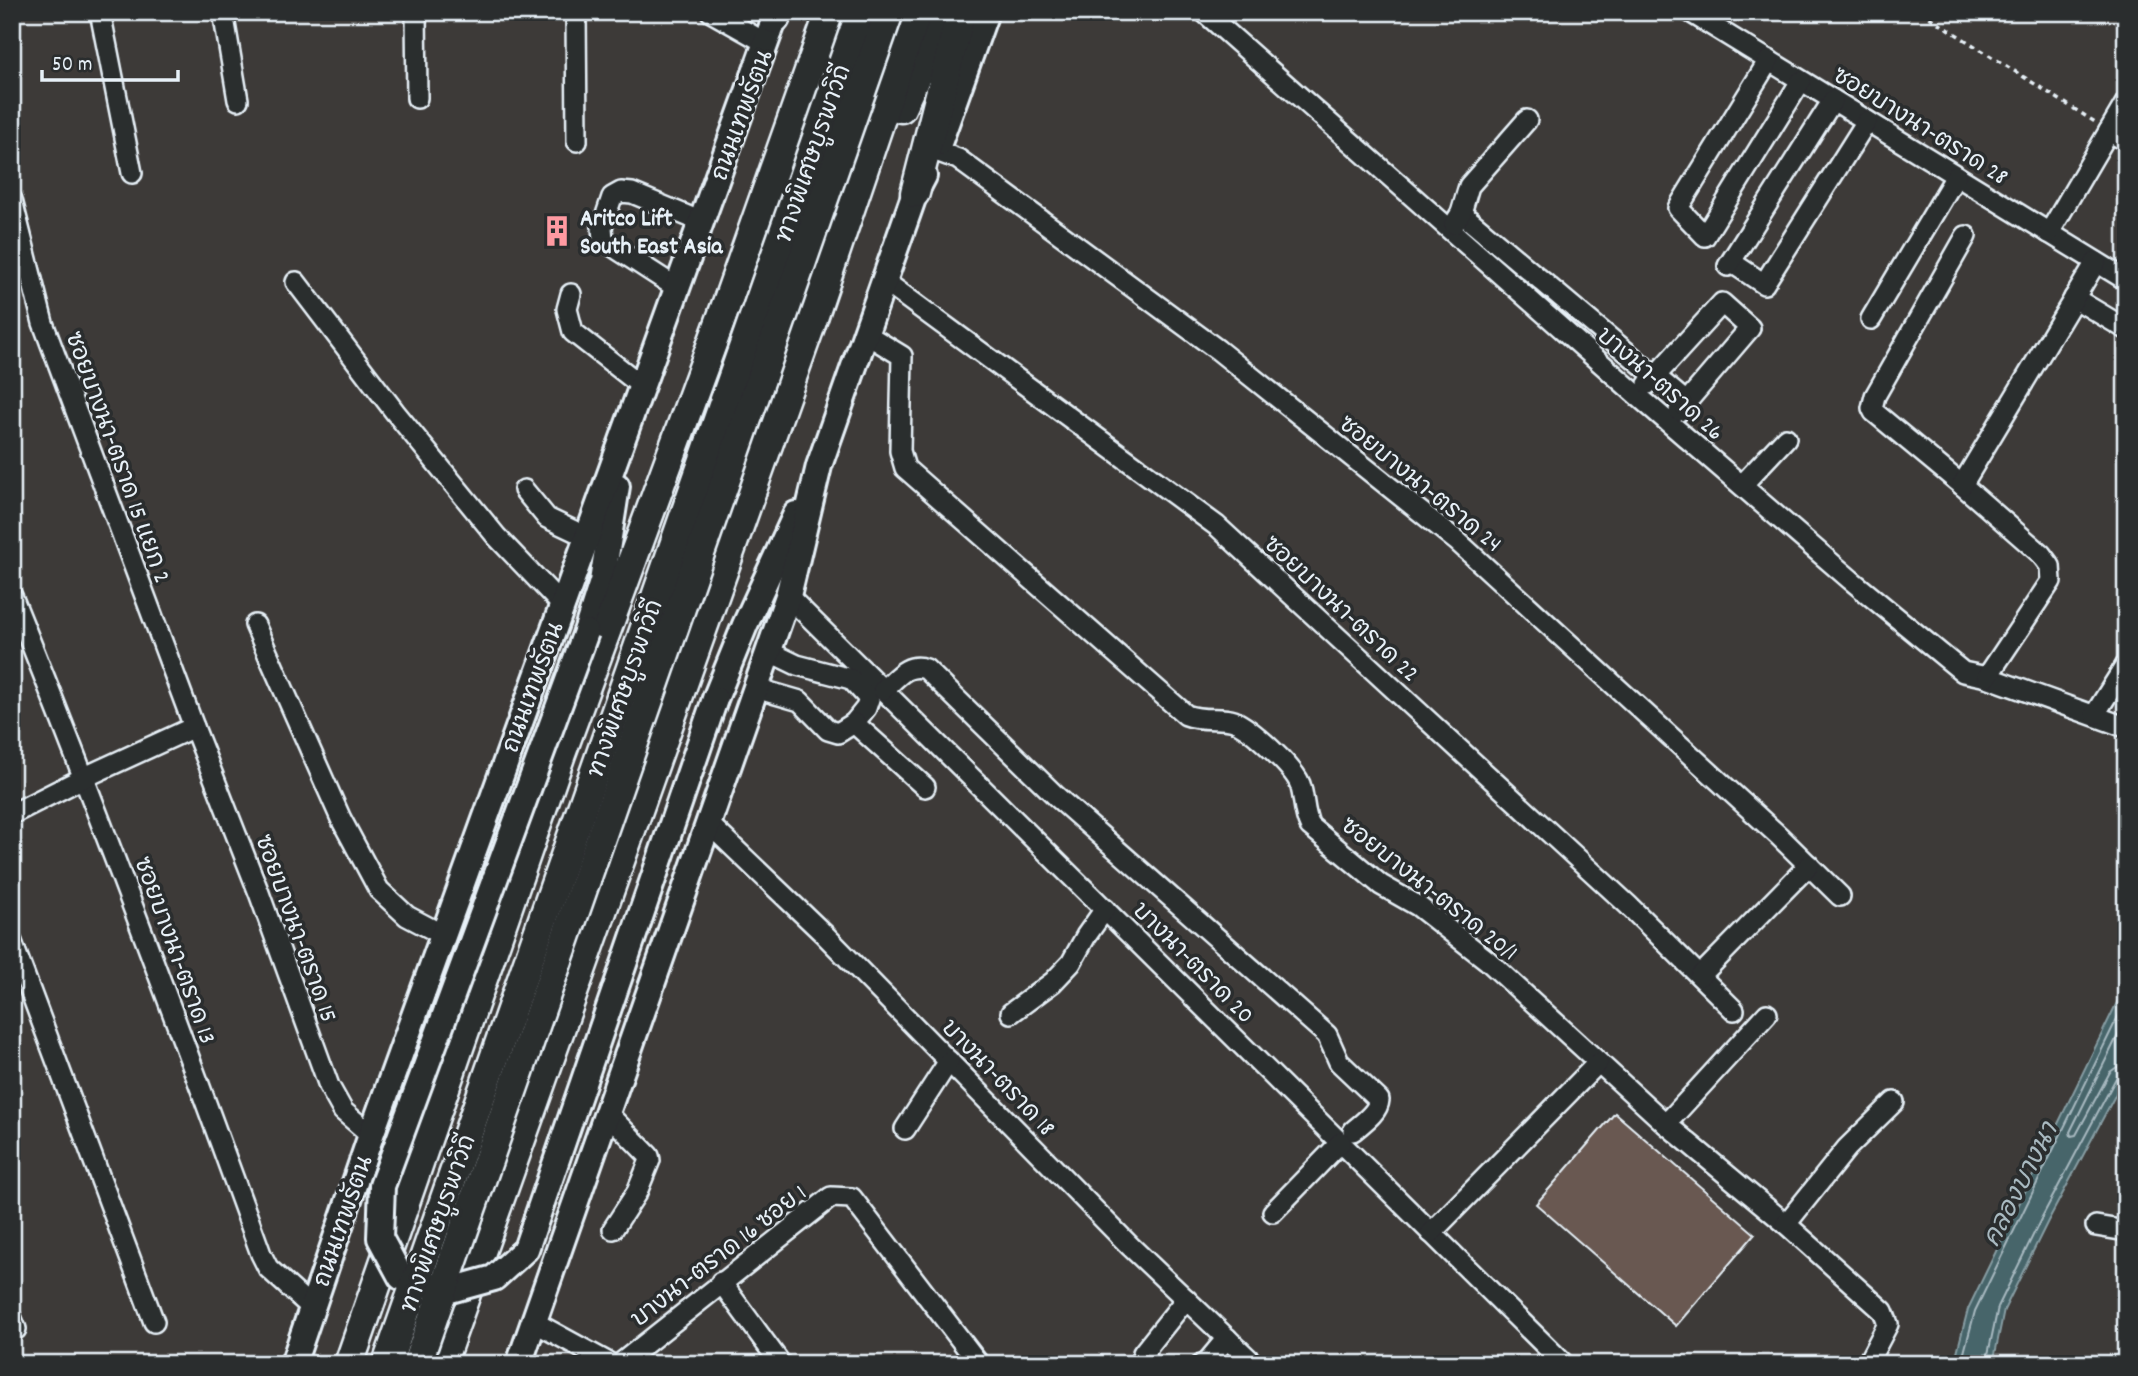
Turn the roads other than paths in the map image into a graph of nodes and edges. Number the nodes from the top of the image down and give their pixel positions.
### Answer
1 (100, 12) edge
2 (223, 12) edge
3 (416, 12) edge
4 (576, 12) edge
5 (711, 12) edge
6 (819, 12) edge
7 (830, 12) edge
8 (861, 12) edge
9 (889, 12) edge
10 (917, 12) edge
11 (946, 12) edge
12 (961, 12) edge
13 (986, 12) edge
14 (1204, 12) edge
15 (1690, 12) edge
16 (774, 22) edge
17 (1769, 60) junction
18 (1801, 81) junction
19 (417, 98) dead end
20 (238, 100) dead end
21 (1833, 100) junction
22 (798, 102) junction
23 (2126, 102) edge
24 (1527, 120) dead end
25 (1867, 121) junction
26 (2117, 136) edge
27 (576, 141) dead end
28 (936, 151) junction
29 (132, 173) dead end
30 (1956, 176) junction
31 (915, 193) junction
32 (12, 200) edge
33 (1461, 213) junction
34 (702, 222) junction
35 (1450, 230) junction
36 (842, 232) junction
37 (2049, 233) junction
38 (1966, 236) dead end
39 (2096, 262) junction
40 (2126, 280) edge
41 (884, 281) junction
42 (296, 282) dead end
43 (677, 288) junction
44 (571, 294) dead end
45 (2074, 298) junction
46 (1871, 319) dead end
47 (2126, 329) edge
48 (866, 334) junction
49 (1655, 376) junction
50 (642, 386) junction
51 (1638, 396) junction
52 (1686, 402) junction
53 (1669, 422) junction
54 (627, 427) junction
55 (1786, 438) dead end
56 (819, 466) junction
57 (1742, 485) junction
58 (1962, 485) junction
59 (524, 490) dead end
60 (587, 537) junction
61 (12, 596) edge
62 (788, 596) junction
63 (562, 605) junction
64 (255, 625) dead end
65 (768, 651) junction
66 (2126, 665) edge
67 (1987, 677) junction
68 (755, 688) junction
69 (883, 690) junction
70 (2095, 714) junction
71 (854, 723) junction
72 (194, 727) junction
73 (2124, 727) edge
74 (85, 777) junction
75 (925, 787) dead end
76 (12, 814) edge
77 (709, 824) junction
78 (1809, 865) junction
79 (1840, 896) dead end
80 (1105, 909) junction
81 (443, 935) junction
82 (12, 942) edge
83 (1700, 976) junction
84 (1734, 1010) dead end
85 (1011, 1013) dead end
86 (1767, 1014) dead end
87 (949, 1061) junction
88 (1598, 1063) junction
89 (1894, 1102) dead end
90 (607, 1112) junction
91 (1666, 1124) junction
92 (905, 1129) dead end
93 (372, 1135) junction
94 (1347, 1137) junction
95 (1273, 1212) dead end
96 (1786, 1224) junction
97 (2096, 1226) dead end
98 (613, 1229) dead end
99 (2126, 1231) edge
100 (1431, 1233) junction
101 (721, 1282) junction
102 (1186, 1300) junction
103 (312, 1308) junction
104 (154, 1322) dead end
105 (534, 1322) junction
106 (453, 1330) junction
107 (1227, 1338) junction
108 (1143, 1353) dead end
109 (293, 1364) edge
110 (349, 1364) edge
111 (387, 1364) edge
112 (417, 1364) edge
113 (441, 1364) edge
114 (456, 1364) edge
115 (519, 1364) edge
116 (611, 1364) edge
117 (620, 1364) edge
118 (781, 1364) edge
119 (979, 1364) edge
120 (1202, 1364) edge
121 (1254, 1364) edge
122 (1564, 1364) edge
123 (1867, 1364) edge

1 - 29 street
2 - 20 street
3 - 19 street
4 - 27 street
5 - 16 street
6 - 22 highway
7 - 22 highway, ถนนเทพรัตน
8 - 111 highway, ทางพิเศษบูรพาวิถี, bridge
9 - 112 highway, ทางพิเศษบูรพาวิถี, bridge
10 - 36 highway
11 - 36 highway
12 - 31 highway
13 - 28 main road
14 - 35 street, บางนา-ตราด 26
15 - 17 street, ซอยบางนา-ตราด 28
16 - 34 main road, ถนนเทพรัตน
17 - 18 street, ซอยบางนา-ตราด 28
17 - 18 street
18 - 21 street, ซอยบางนา-ตราด 28
21 - 25 street, ซอยบางนา-ตราด 28
21 - 25 street
22 - 110 highway, ถนนเทพรัตน
23 - 26 street
24 - 33 street
25 - 30 street, ซอยบางนา-ตราด 28
26 - 37 street
28 - 31 main road
28 - 78 street, ซอยบางนา-ตราด 24
30 - 37 street, ซอยบางนา-ตราด 28
30 - 46 street
31 - 41 main road
32 - 72 street, ซอยบางนา-ตราด 15 แยก 2
33 - 35 street
33 - 49 street
34 - 43 main road, ถนนเทพรัตน
34 - 43 street
35 - 51 street, บางนา-ตราด 26
36 - 106 highway
37 - 39 street, ซอยบางนา-ตราด 28
38 - 58 street
39 - 40 street, ซอยบางนา-ตราด 28
39 - 45 street
41 - 48 main road
41 - 83 street, ซอยบางนา-ตราด 22
42 - 63 street
43 - 50 main road, ถนนเทพรัตน
44 - 50 street
45 - 47 street
45 - 58 street
48 - 56 main road
48 - 88 street, ซอยบางนา-ตราด 20/1
49 - 51 street
49 - 52 street
49 - 52 street
50 - 54 main road, ถนนเทพรัตน
51 - 53 street, บางนา-ตราด 26
52 - 53 street
53 - 57 street, บางนา-ตราด 26
54 - 56 main road, bridge
54 - 60 main road, ถนนเทพรัตน
55 - 57 street
56 - 62 main road
57 - 67 street, บางนา-ตราด 26
58 - 67 street
59 - 60 street
60 - 63 main road, ถนนเทพรัตน
61 - 74 street, ซอยบางนา-ตราด 13
62 - 65 main road
62 - 69 street, บางนา-ตราด 20
63 - 81 main road, ถนนเทพรัตน
64 - 81 street
65 - 68 main road
65 - 71 street
66 - 70 street
67 - 70 street, บางนา-ตราด 26
68 - 71 street
68 - 77 main road
69 - 80 street, บางนา-ตราด 20
69 - 94 street
70 - 73 street, บางนา-ตราด 26
71 - 75 street
72 - 74 street
72 - 93 street, ซอยบางนา-ตราด 15
74 - 76 street
74 - 103 street, ซอยบางนา-ตราด 13
77 - 87 street, บางนา-ตราด 18
77 - 90 main road
78 - 79 street, ซอยบางนา-ตราด 24
78 - 83 street
80 - 85 street
80 - 94 street, บางนา-ตราด 20
81 - 93 main road, ถนนเทพรัตน
82 - 104 street
83 - 84 street, ซอยบางนา-ตราด 22
86 - 91 street
87 - 92 street
87 - 102 street, บางนา-ตราด 18
88 - 91 street, ซอยบางนา-ตราด 20/1
88 - 100 street
89 - 96 street
90 - 98 street
90 - 105 main road
91 - 96 street, ซอยบางนา-ตราด 20/1
93 - 103 main road, ถนนเทพรัตน
94 - 95 street
94 - 100 street, บางนา-ตราด 20
96 - 123 street, ซอยบางนา-ตราด 20/1
97 - 99 street
100 - 122 street, บางนา-ตราด 20
101 - 117 street, บางนา-ตราด 16 ซอย 1
101 - 118 street
101 - 119 street, บางนา-ตราด 16 ซอย 1
102 - 107 street, บางนา-ตราด 18
102 - 108 street
103 - 109 main road, ถนนเทพรัตน
105 - 115 main road
105 - 116 street
106 - 113 highway
106 - 114 highway
107 - 120 street
107 - 121 street, บางนา-ตราด 18

